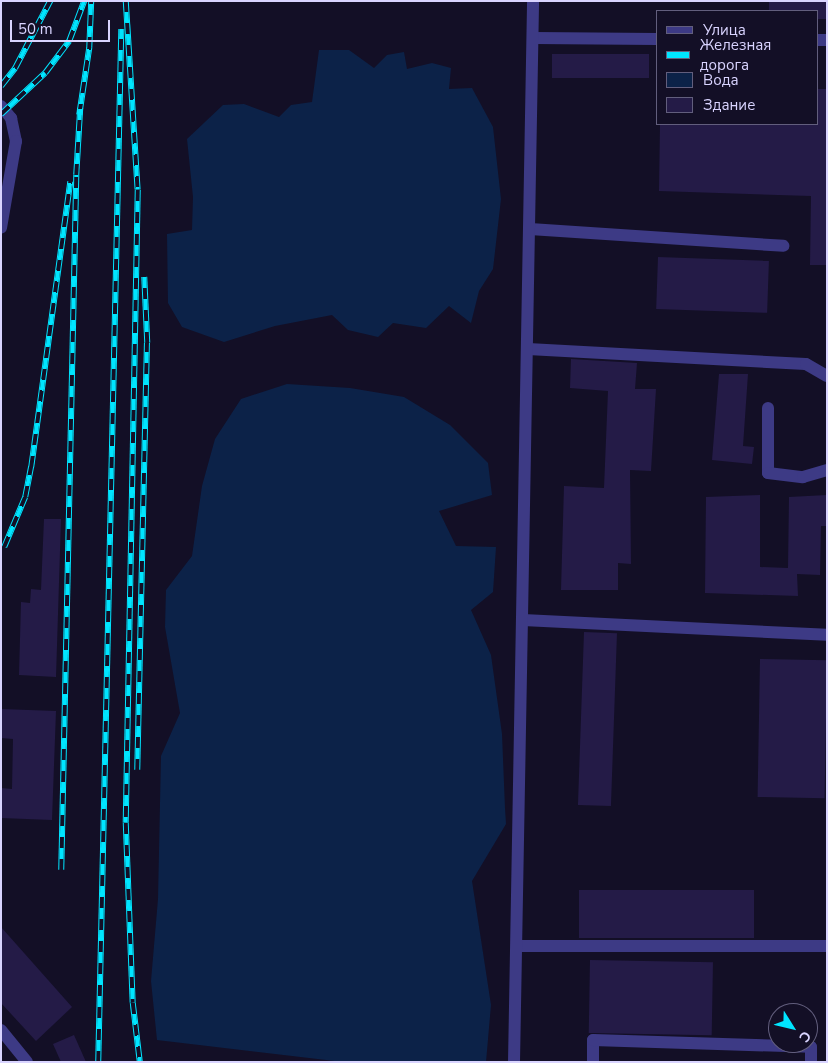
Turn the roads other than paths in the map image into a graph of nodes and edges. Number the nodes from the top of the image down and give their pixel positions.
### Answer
1 (533, 1) edge
2 (534, 38) junction
3 (656, 39) edge
4 (1, 106) edge
5 (1, 228) edge
6 (530, 229) junction
7 (783, 246) dead end
8 (528, 349) junction
9 (827, 376) edge
10 (768, 408) dead end
11 (827, 470) edge
12 (523, 620) junction
13 (827, 635) edge
14 (518, 946) junction
15 (827, 946) edge
16 (1, 1030) edge
17 (27, 1062) edge
18 (514, 1062) edge
19 (592, 1062) edge
20 (811, 1062) edge

1 - 2 street
2 - 3 street
2 - 6 street
4 - 5 street
6 - 7 street
6 - 8 street
8 - 9 street
8 - 12 street
10 - 11 street
12 - 13 street
12 - 14 street
14 - 15 street
14 - 18 street
16 - 17 street
19 - 20 street

